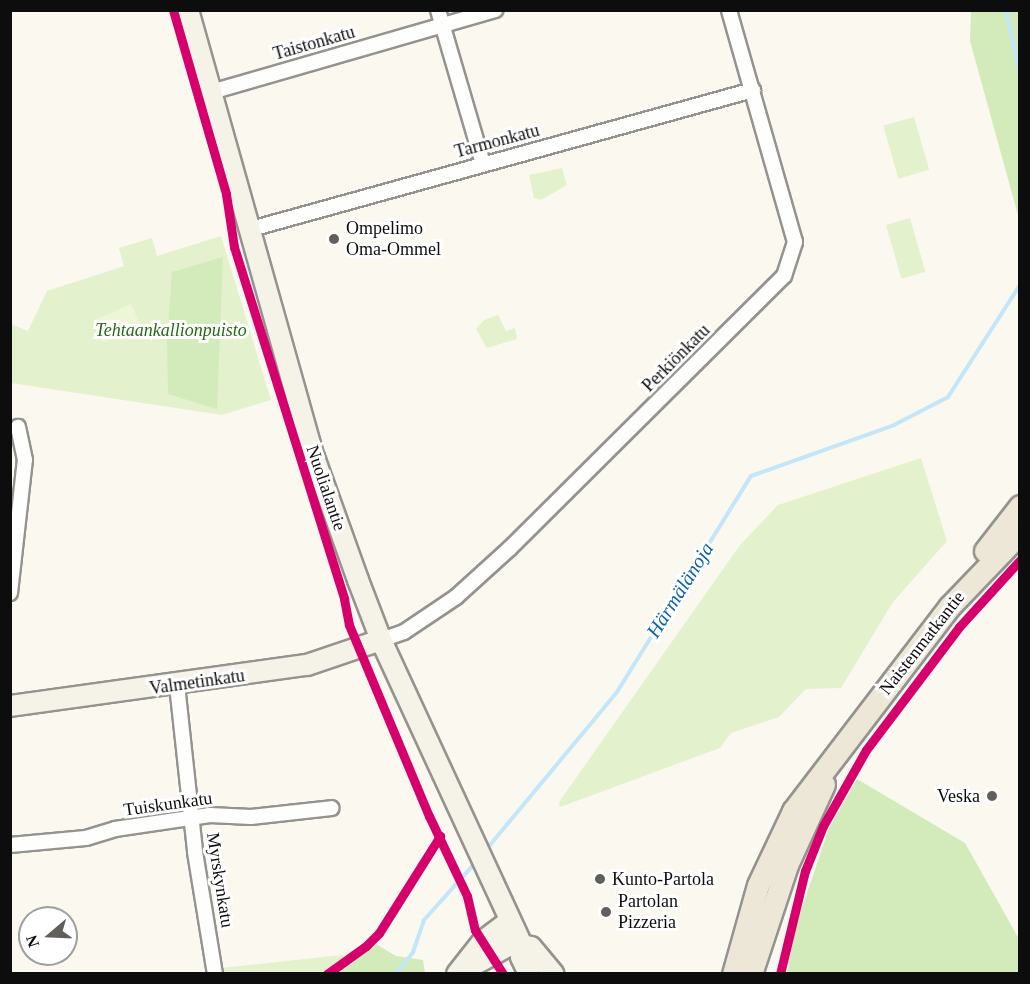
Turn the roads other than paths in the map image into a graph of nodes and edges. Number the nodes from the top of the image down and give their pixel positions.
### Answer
1 (188, 10) edge
2 (438, 10) edge
3 (495, 10) edge
4 (729, 10) edge
5 (442, 25) junction
6 (753, 90) junction
7 (211, 92) junction
8 (483, 164) junction
9 (250, 229) junction
10 (18, 427) dead end
11 (1020, 506) edge
12 (1020, 533) edge
13 (966, 588) junction
14 (10, 593) edge
15 (381, 640) junction
16 (177, 685) junction
17 (10, 706) edge
18 (332, 808) dead end
19 (192, 819) junction
20 (10, 845) edge
21 (510, 921) junction
22 (520, 942) junction
23 (736, 970) edge
24 (215, 974) edge
25 (458, 974) edge
26 (529, 974) edge
27 (554, 974) edge

1 - 7 street, Nuolialantie
2 - 5 street
3 - 5 street, Taistonkatu
4 - 6 street, Perkiönkatu
5 - 7 street, Taistonkatu
5 - 8 street
6 - 8 street, Tarmonkatu
6 - 15 street, Perkiönkatu
7 - 9 street, Nuolialantie
8 - 9 street, Tarmonkatu
9 - 15 street, Nuolialantie
10 - 14 street
11 - 13 main road
12 - 13 main road, Naistenmatkantie
13 - 23 main road, Naistenmatkantie
15 - 16 street, Valmetinkatu
15 - 21 street, Nuolialantie
16 - 17 street, Valmetinkatu
16 - 19 street, Myrskynkatu
18 - 19 street, Tuiskunkatu
19 - 20 street, Tuiskunkatu
19 - 24 street, Myrskynkatu
21 - 22 street, Nuolialantie
21 - 25 street
22 - 25 street
22 - 26 street, Nuolialantie
22 - 27 street, Nuolialantie

